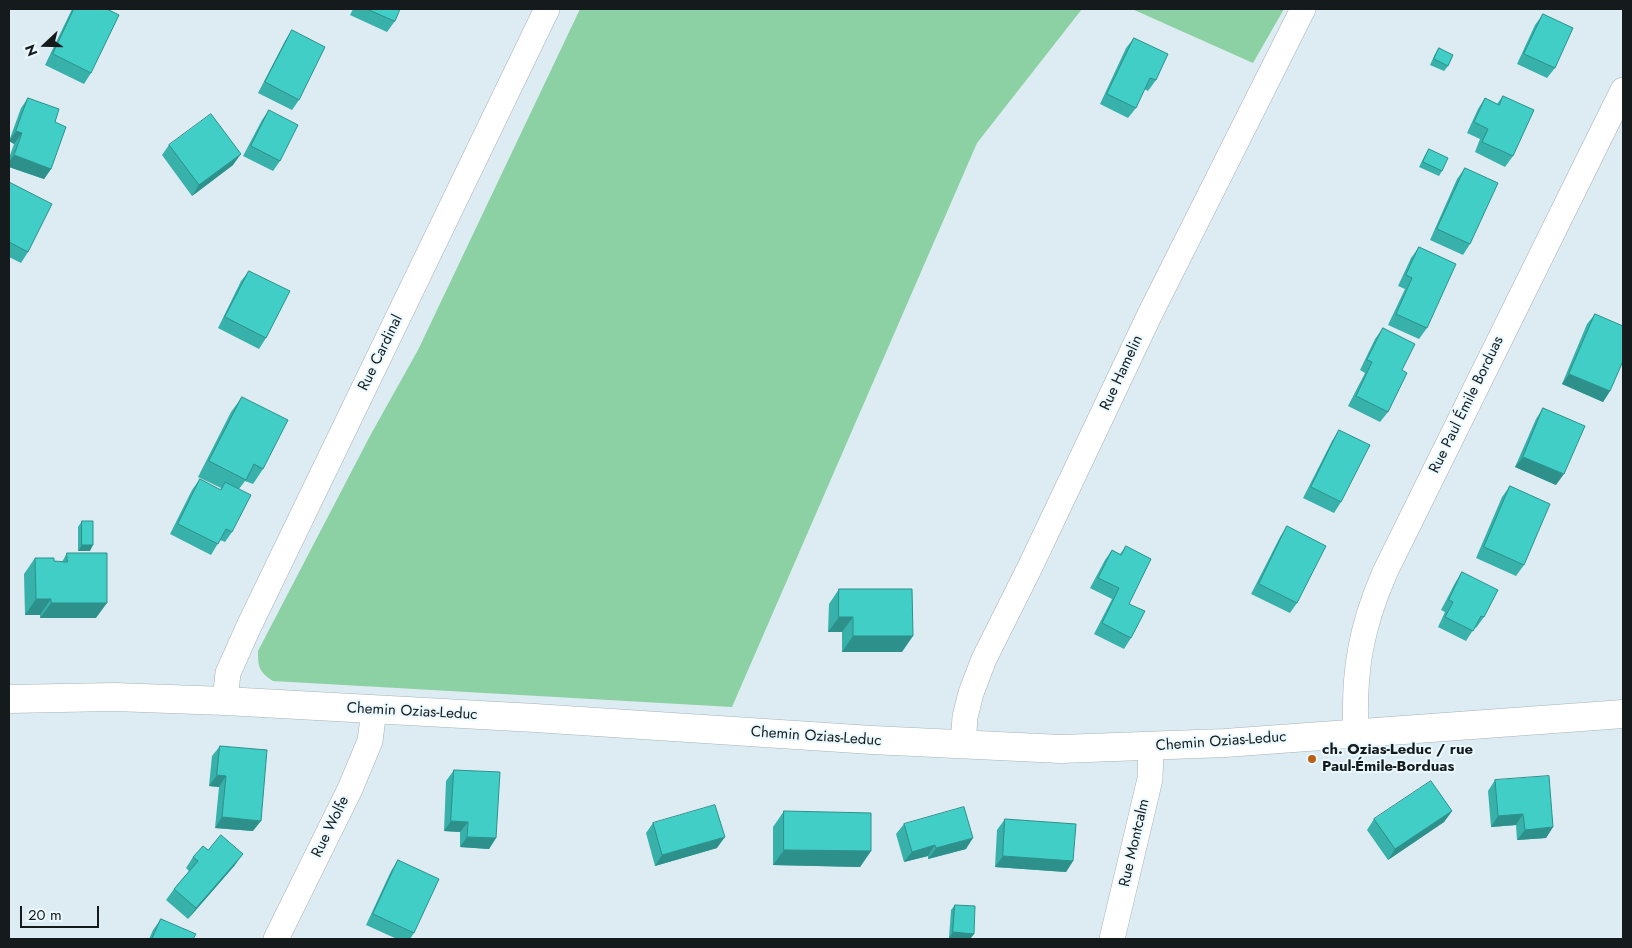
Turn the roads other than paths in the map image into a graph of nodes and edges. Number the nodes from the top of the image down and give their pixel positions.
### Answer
1 (547, 9) edge
2 (1303, 9) edge
3 (1623, 90) edge
4 (1616, 122) edge
5 (9, 699) edge
6 (225, 701) junction
7 (374, 710) junction
8 (1623, 714) edge
9 (1356, 732) junction
10 (963, 745) junction
11 (1151, 746) junction
12 (276, 939) edge
13 (1112, 939) edge

1 - 6 street, Rue Cardinal
2 - 10 street, Rue Hamelin
3 - 4 street, Rue Paul Émile Borduas
4 - 9 street, Rue Paul Émile Borduas
5 - 6 street, Chemin Ozias-Leduc
6 - 7 street, Chemin Ozias-Leduc
7 - 10 street, Chemin Ozias-Leduc
7 - 12 street, Rue Wolfe
8 - 9 street, Chemin Ozias-Leduc
9 - 11 street, Chemin Ozias-Leduc
10 - 11 street, Chemin Ozias-Leduc
11 - 13 street, Rue Montcalm

